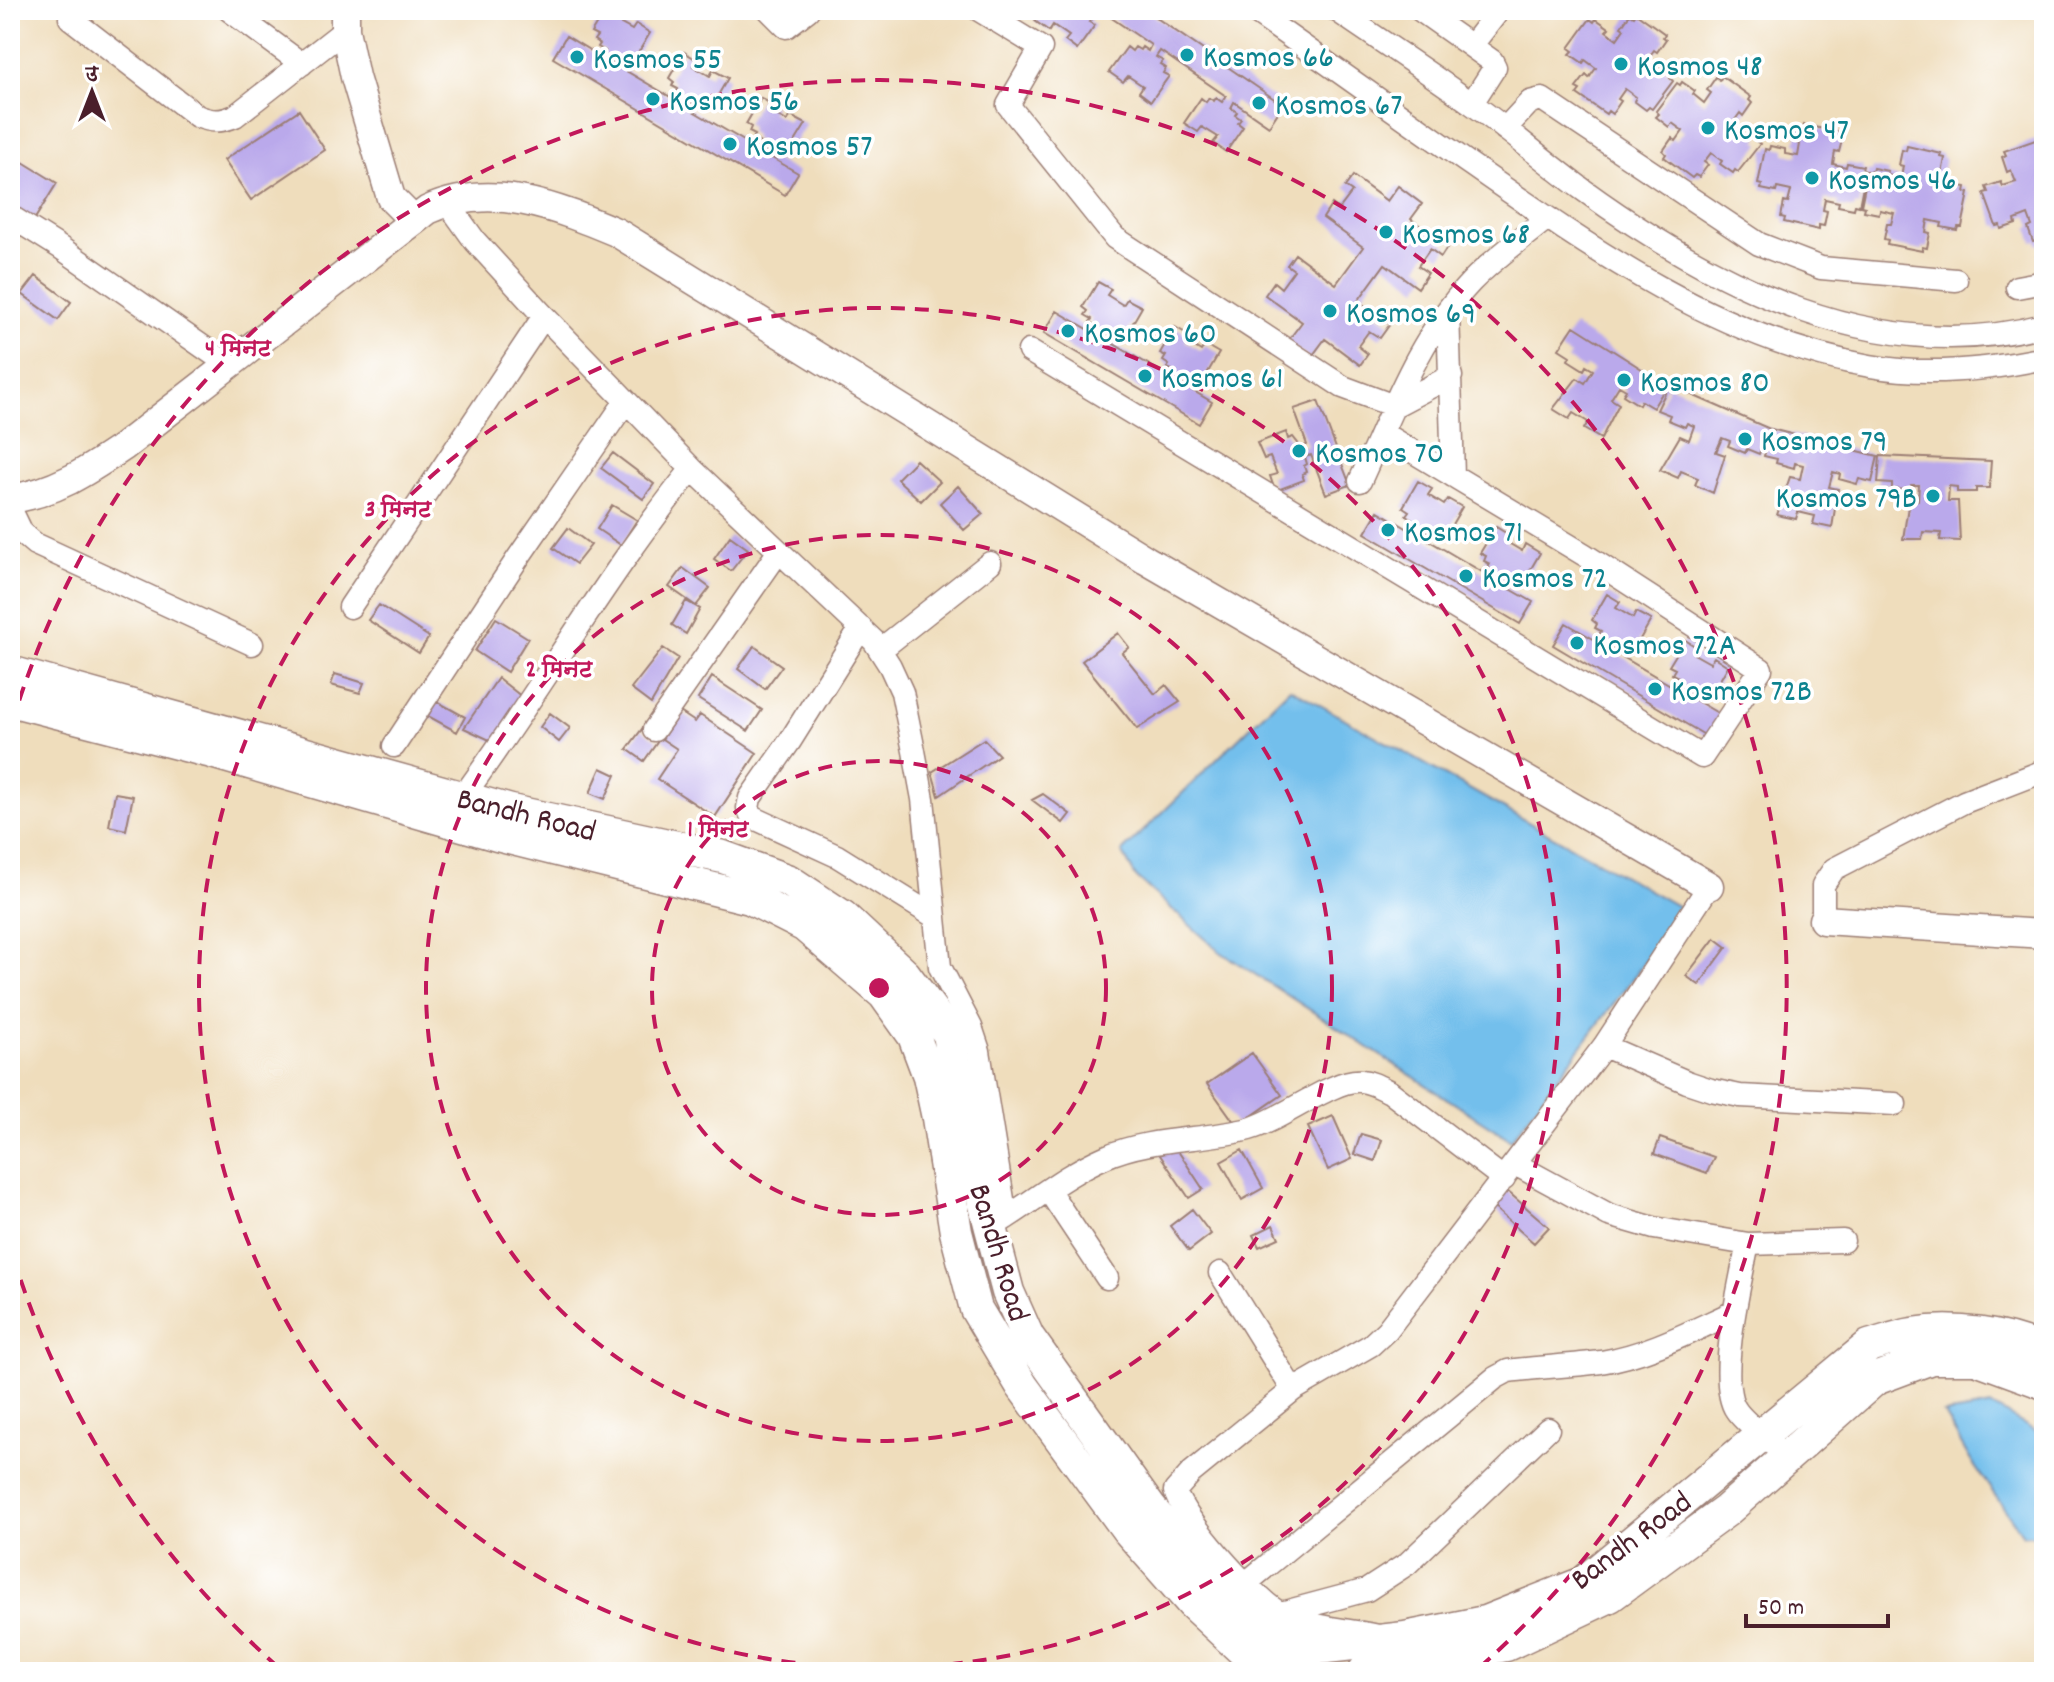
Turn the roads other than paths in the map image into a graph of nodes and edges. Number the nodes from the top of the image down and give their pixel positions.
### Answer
1 (229, 10) edge
2 (769, 10) edge
3 (808, 10) edge
4 (979, 10) edge
5 (1252, 10) edge
6 (1336, 10) edge
7 (1420, 10) edge
8 (1499, 10) edge
9 (70, 18) dead end
10 (345, 20) edge
11 (1471, 46) junction
12 (302, 64) junction
13 (1472, 103) junction
14 (1505, 129) junction
15 (447, 202) junction
16 (10, 216) edge
17 (1547, 218) junction
18 (414, 221) junction
19 (1956, 280) dead end
20 (2044, 282) edge
21 (2017, 287) dead end
22 (1750, 291) junction
23 (1448, 310) junction
24 (544, 316) junction
25 (1725, 318) junction
26 (2044, 325) edge
27 (1029, 351) dead end
28 (2044, 358) edge
29 (229, 365) junction
30 (1451, 376) junction
31 (626, 401) junction
32 (1394, 406) junction
33 (1382, 433) junction
34 (692, 469) junction
35 (1453, 476) junction
36 (1360, 481) dead end
37 (10, 499) edge
38 (10, 508) edge
39 (16, 537) edge
40 (779, 551) junction
41 (990, 563) dead end
42 (350, 607) dead end
43 (861, 628) junction
44 (252, 644) dead end
45 (880, 650) junction
46 (10, 672) edge
47 (10, 700) edge
48 (654, 730) dead end
49 (394, 746) dead end
50 (2044, 771) edge
51 (462, 798) junction
52 (1709, 886) joint
53 (935, 917) junction
54 (1823, 920) joint
55 (2044, 934) edge
56 (1604, 1046) junction
57 (1895, 1104) dead end
58 (1509, 1172) junction
59 (1049, 1191) junction
60 (998, 1223) junction
61 (1843, 1241) dead end
62 (1748, 1244) junction
63 (1220, 1273) dead end
64 (1107, 1278) dead end
65 (1008, 1292) junction
66 (976, 1309) junction
67 (1734, 1312) junction
68 (2044, 1352) edge
69 (2044, 1383) edge
70 (1293, 1390) junction
71 (1548, 1429) dead end
72 (1762, 1434) junction
73 (1786, 1458) junction
74 (1246, 1583) junction
75 (1280, 1613) junction
76 (1393, 1639) junction
77 (1254, 1665) edge
78 (1297, 1672) edge
79 (1364, 1672) edge

1 - 12 street
2 - 3 street
4 - 32 street
5 - 17 street
6 - 13 street
7 - 11 street
8 - 11 street
9 - 12 street
10 - 12 street
10 - 18 street
11 - 13 street
13 - 14 street
14 - 19 street
14 - 22 street
15 - 18 street
15 - 24 street
15 - 52 street
16 - 29 street
17 - 23 street
17 - 25 street
18 - 29 street
20 - 21 street
22 - 25 street
22 - 26 street
23 - 30 street
23 - 32 street
24 - 31 street
24 - 42 street
25 - 28 street
27 - 35 street
29 - 37 street
30 - 32 street
30 - 35 street
31 - 34 street
31 - 49 street
32 - 33 street
33 - 35 street
33 - 36 street
34 - 40 street
34 - 51 street
38 - 39 street
39 - 44 street
40 - 43 street
40 - 48 street
41 - 45 street
43 - 45 street
43 - 53 street
45 - 53 street
46 - 51 main road, Bandh Road
47 - 66 main road, Bandh Road
50 - 54 street
51 - 60 main road, Bandh Road
52 - 56 street
53 - 60 street
54 - 55 street
56 - 57 street
56 - 58 street
58 - 59 street
58 - 62 street
58 - 70 street
59 - 60 street
59 - 64 street
60 - 65 main road, Bandh Road
61 - 62 street
62 - 67 street
63 - 70 street
65 - 66 main road
65 - 76 main road, Bandh Road
66 - 77 main road, Bandh Road
67 - 72 street
67 - 74 street
68 - 72 main road, Bandh Road
69 - 73 main road, Bandh Road
70 - 74 street
71 - 75 street
72 - 73 street
72 - 76 main road, Bandh Road
73 - 79 main road, Bandh Road
74 - 75 street
75 - 76 street
77 - 78 main road, Bandh Road

